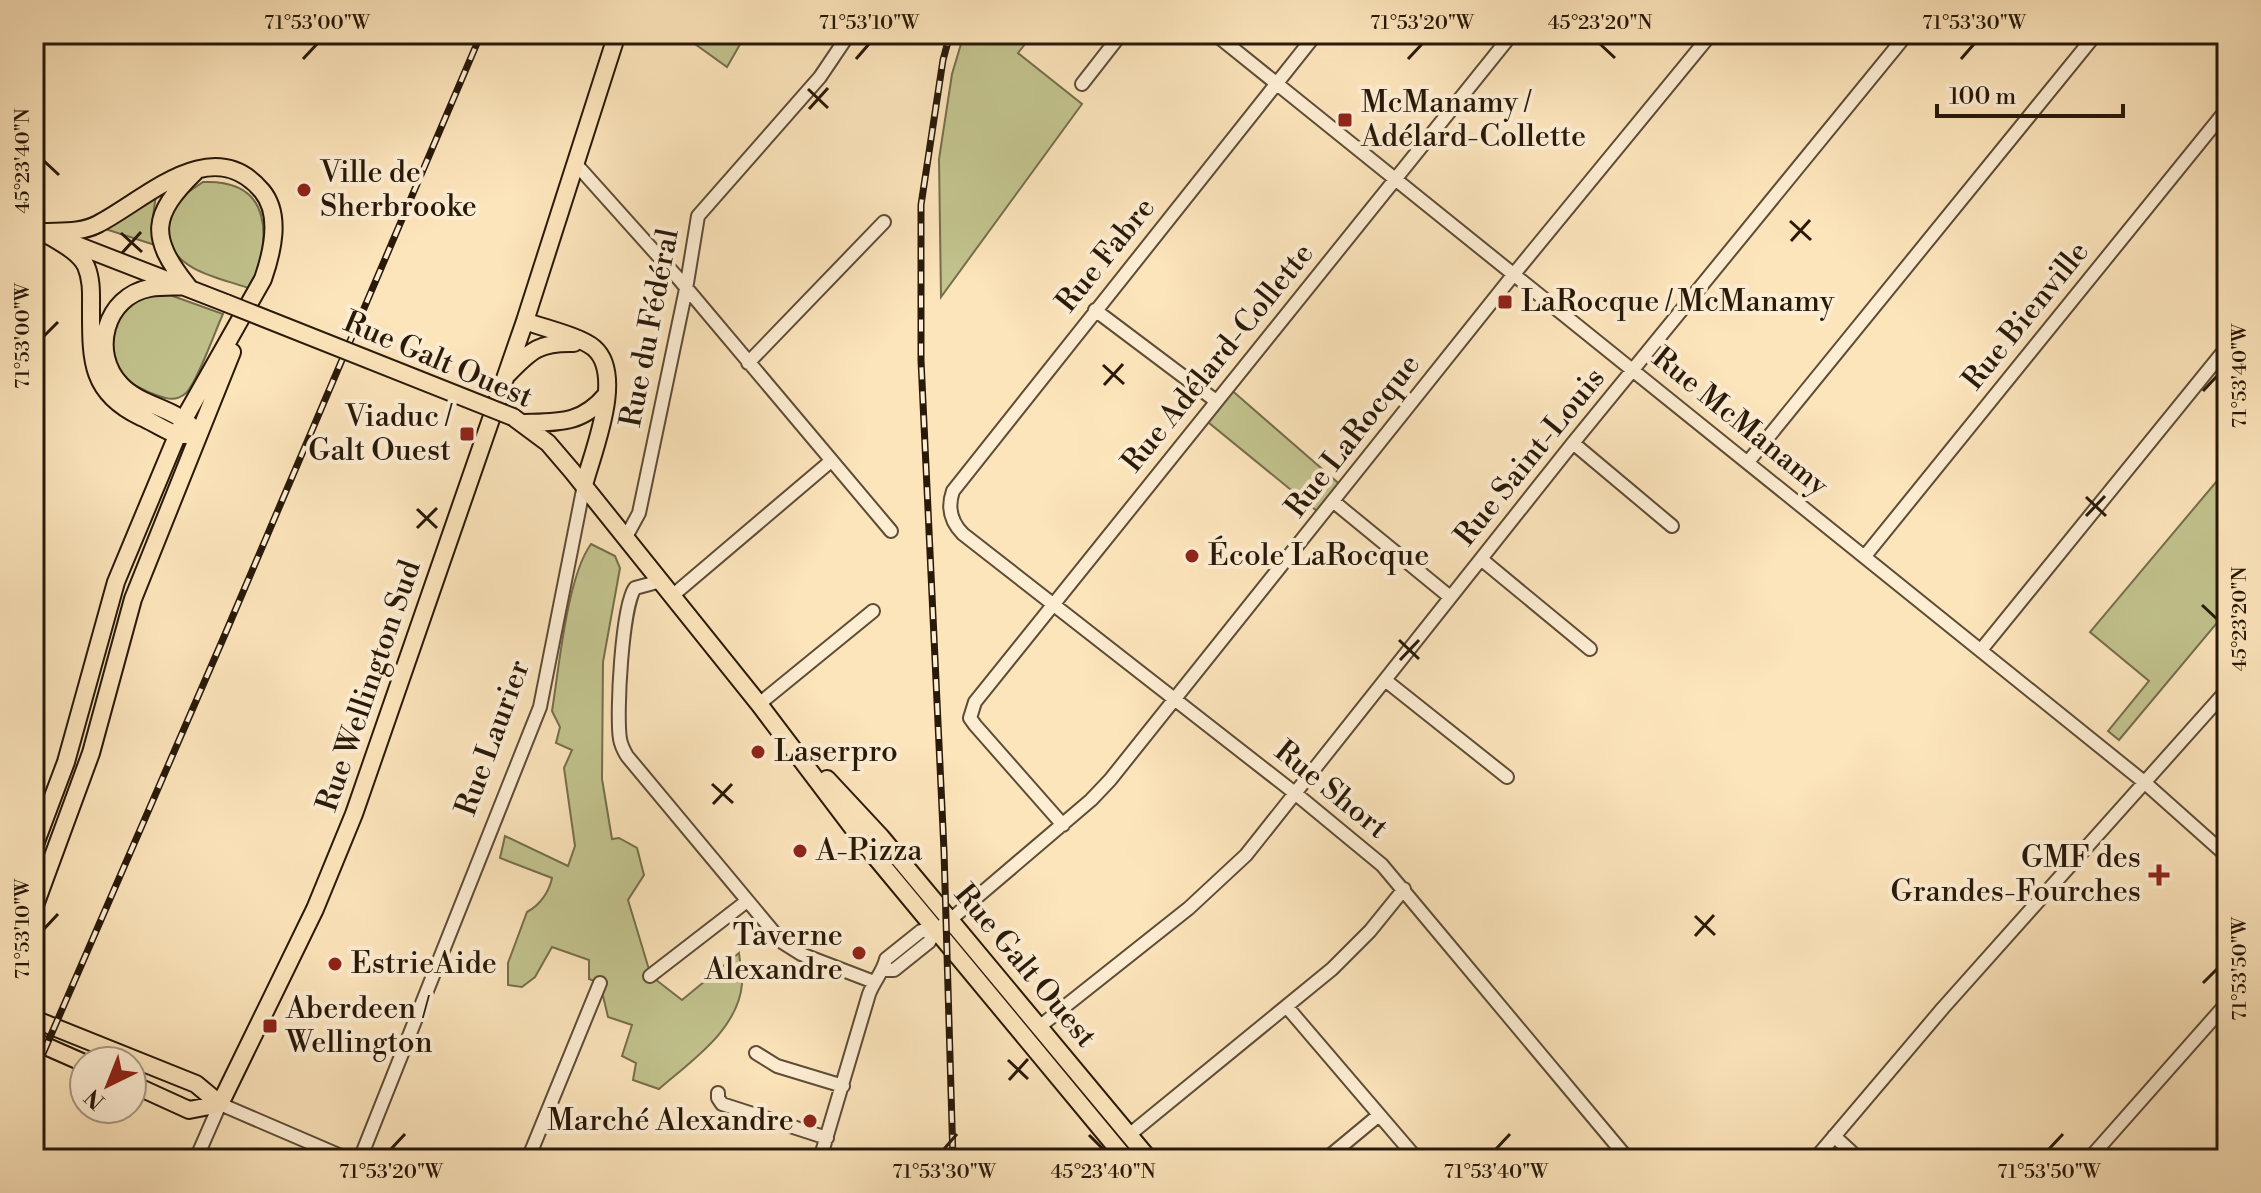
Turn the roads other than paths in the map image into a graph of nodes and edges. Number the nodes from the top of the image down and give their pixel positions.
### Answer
1 (617, 34) edge
2 (849, 34) edge
3 (1121, 34) edge
4 (1215, 34) edge
5 (1316, 34) edge
6 (1512, 34) edge
7 (1711, 34) edge
8 (1907, 34) edge
9 (2096, 34) edge
10 (1082, 84) dead end
11 (1276, 84) junction
12 (2227, 109) edge
13 (575, 163) junction
14 (197, 170) junction
15 (1396, 180) junction
16 (884, 222) dead end
17 (38, 230) edge
18 (1514, 274) junction
19 (188, 286) junction
20 (686, 289) junction
21 (251, 302) junction
22 (1095, 310) junction
23 (525, 321) junction
24 (583, 343) junction
25 (2227, 347) edge
26 (748, 363) junction
27 (1633, 369) junction
28 (505, 378) junction
29 (607, 394) junction
30 (1216, 401) junction
31 (184, 419) junction
32 (518, 420) junction
33 (200, 434) junction
34 (177, 436) junction
35 (1573, 443) junction
36 (831, 461) junction
37 (1748, 462) junction
38 (584, 485) junction
39 (1334, 502) junction
40 (951, 515) joint
41 (1672, 526) dead end
42 (891, 531) dead end
43 (626, 537) junction
44 (1865, 556) junction
45 (1481, 559) junction
46 (661, 581) junction
47 (672, 596) junction
48 (1450, 597) junction
49 (1054, 604) junction
50 (873, 611) dead end
51 (1590, 649) dead end
52 (1981, 650) junction
53 (1385, 680) junction
54 (2227, 690) edge
55 (1174, 700) junction
56 (759, 704) junction
57 (1507, 777) dead end
58 (2144, 782) junction
59 (1296, 794) junction
60 (1063, 825) junction
61 (34, 847) edge
62 (2227, 856) edge
63 (1404, 889) junction
64 (747, 901) junction
65 (34, 908) edge
66 (950, 920) junction
67 (936, 930) junction
68 (650, 976) dead end
69 (874, 982) junction
70 (600, 983) dead end
71 (2227, 1003) edge
72 (1287, 1007) junction
73 (34, 1019) edge
74 (1039, 1027) junction
75 (34, 1041) edge
76 (756, 1053) dead end
77 (68, 1056) edge
78 (843, 1086) junction
79 (148, 1091) edge
80 (718, 1093) dead end
81 (220, 1104) junction
82 (1379, 1115) junction
83 (1129, 1135) junction
84 (1834, 1136) junction
85 (827, 1138) junction
86 (196, 1159) edge
87 (348, 1159) edge
88 (360, 1159) edge
89 (528, 1159) edge
90 (820, 1159) edge
91 (1126, 1159) edge
92 (1149, 1159) edge
93 (1327, 1159) edge
94 (1417, 1159) edge
95 (1628, 1159) edge
96 (1815, 1159) edge
97 (1859, 1159) edge
98 (2089, 1159) edge

1 - 13 main road, Rue Wellington Sud
2 - 20 street, Rue du Fédéral
3 - 10 street
4 - 11 street, Rue McManamy
5 - 11 street, Rue Fabre
6 - 15 street, Rue Adélard-Collette
7 - 18 street, Rue LaRocque
8 - 27 street, Rue Saint-Louis
9 - 37 street
11 - 15 street, Rue McManamy
11 - 22 street, Rue Fabre
12 - 44 street, Rue Bienville
13 - 20 street
13 - 23 main road, Rue Wellington Sud
14 - 17 main road
14 - 19 main road
14 - 21 main road
15 - 18 street, Rue McManamy
15 - 30 street, Rue Adélard-Collette
16 - 26 street
17 - 19 main road, Rue Galt Ouest
17 - 34 main road
18 - 27 street, Rue McManamy
18 - 39 street, Rue LaRocque
19 - 31 main road
19 - 32 main road, Rue Galt Ouest, bridge
20 - 26 street
20 - 43 street, Rue du Fédéral
21 - 31 main road
21 - 33 main road
22 - 30 street
22 - 40 street, Rue Fabre
23 - 24 main road
23 - 28 main road, Rue Wellington Sud
24 - 28 main road
24 - 29 main road, Rue Laurier
25 - 52 street
26 - 36 street
27 - 35 street, Rue Saint-Louis
27 - 37 street, Rue McManamy
28 - 81 main road, Rue Wellington Sud
29 - 32 main road
29 - 38 main road, Rue Laurier
30 - 49 street, Rue Adélard-Collette
31 - 33 main road
31 - 34 main road
32 - 38 main road, Rue Galt Ouest
33 - 34 main road
33 - 65 main road
34 - 61 main road
35 - 41 street
35 - 45 street, Rue Saint-Louis
36 - 42 street
36 - 47 street
37 - 44 street, Rue McManamy
38 - 43 main road, Rue Galt Ouest
38 - 88 street, Rue Laurier
39 - 48 street
39 - 55 street, Rue LaRocque
40 - 49 street, Rue Short
43 - 46 main road, Rue Galt Ouest
44 - 52 street, Rue McManamy
45 - 48 street, Rue Saint-Louis
45 - 51 street
46 - 47 main road, Rue Galt Ouest
46 - 64 street
47 - 56 main road, Rue Galt Ouest
48 - 53 street, Rue Saint-Louis
49 - 55 street, Rue Short
49 - 60 street, Rue Adélard-Collette
50 - 56 street
52 - 58 street, Rue McManamy
53 - 57 street
53 - 59 street, Rue Saint-Louis
54 - 58 street
55 - 59 street, Rue Short
55 - 60 street, Rue LaRocque
56 - 66 main road, Rue Galt Ouest
56 - 67 main road, Rue Galt Ouest
58 - 62 street, Rue McManamy
58 - 84 street
59 - 63 street, Rue Short
59 - 74 street, Rue Saint-Louis
60 - 66 street, Rue LaRocque
63 - 72 street
63 - 95 street, Rue Short
64 - 68 street
64 - 69 street
66 - 67 street, Rue LaRocque
66 - 74 main road, Rue Galt Ouest
67 - 69 street, Rue LaRocque
67 - 91 main road, Rue Galt Ouest
69 - 78 street
70 - 89 street
71 - 98 street
72 - 82 street
72 - 83 street
73 - 81 main road
74 - 83 main road, Rue Galt Ouest
75 - 77 main road
76 - 78 street
78 - 85 street
79 - 81 main road
80 - 85 street
81 - 86 street, Rue Wellington Sud
81 - 87 street
82 - 93 street
82 - 94 street
83 - 92 main road, Rue Galt Ouest
84 - 96 street
84 - 97 street
85 - 90 street

